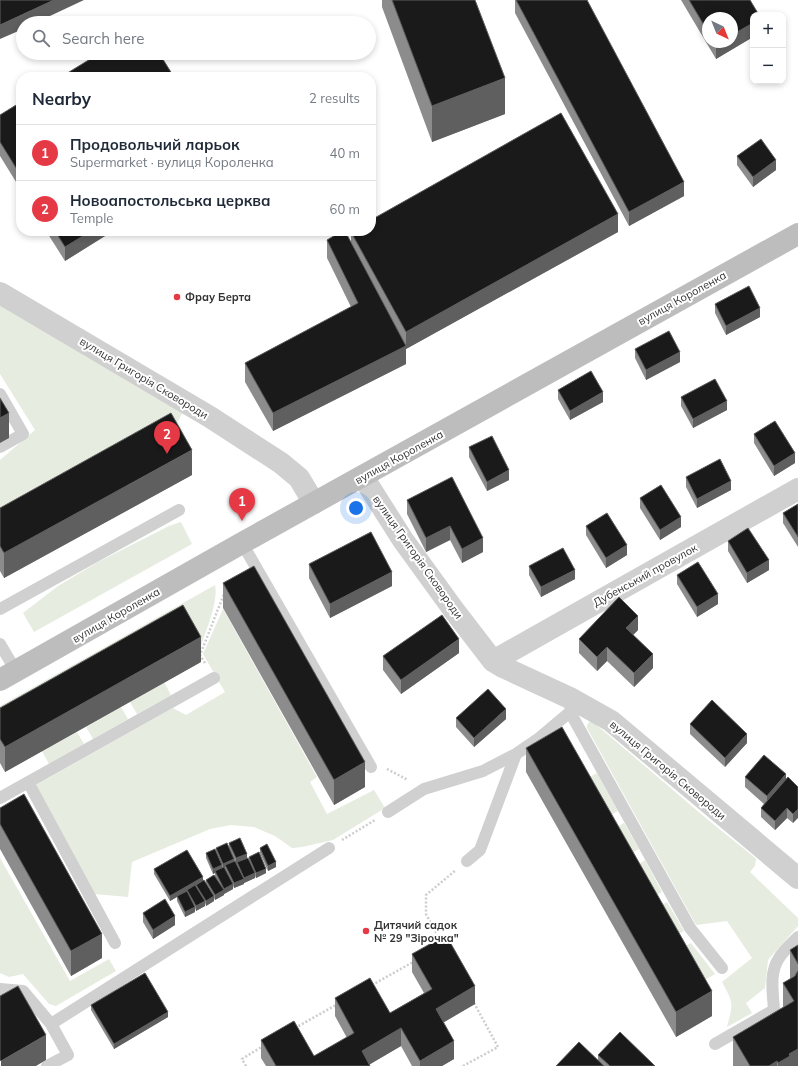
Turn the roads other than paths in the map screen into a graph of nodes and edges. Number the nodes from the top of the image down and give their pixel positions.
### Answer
1 (798, 234) edge
2 (0, 293) edge
3 (0, 394) edge
4 (0, 446) edge
5 (363, 477) junction
6 (798, 489) edge
7 (314, 503) junction
8 (179, 510) dead end
9 (242, 543) junction
10 (1, 606) edge
11 (0, 644) edge
12 (493, 661) junction
13 (8, 676) edge
14 (214, 678) road end
15 (571, 705) junction
16 (516, 754) junction
17 (371, 768) road end
18 (28, 782) junction
19 (0, 798) edge
20 (388, 812) road end
21 (329, 848) road end
22 (467, 861) road end
23 (798, 878) edge
24 (798, 937) edge
25 (115, 943) dead end
26 (722, 968) dead end
27 (0, 989) edge
28 (50, 1024) junction
29 (716, 1044) dead end
30 (47, 1066) edge

1 - 5 street, вулиця Короленка
2 - 7 street, вулиця Григорія Сковороди
3 - 4 lane
5 - 7 street, вулиця Короленка
5 - 12 street, вулиця Григорія Сковороди
6 - 12 street, Дубенський провулок
7 - 9 street, вулиця Короленка
8 - 10 lane
9 - 13 street, вулиця Короленка
9 - 17 lane
11 - 13 lane
12 - 15 street, вулиця Григорія Сковороди
14 - 18 lane
15 - 16 lane
15 - 23 street, вулиця Григорія Сковороди
15 - 26 lane
16 - 20 lane
16 - 22 lane
18 - 19 lane
18 - 25 lane
21 - 28 lane
24 - 29 lane
27 - 28 lane
28 - 30 lane

